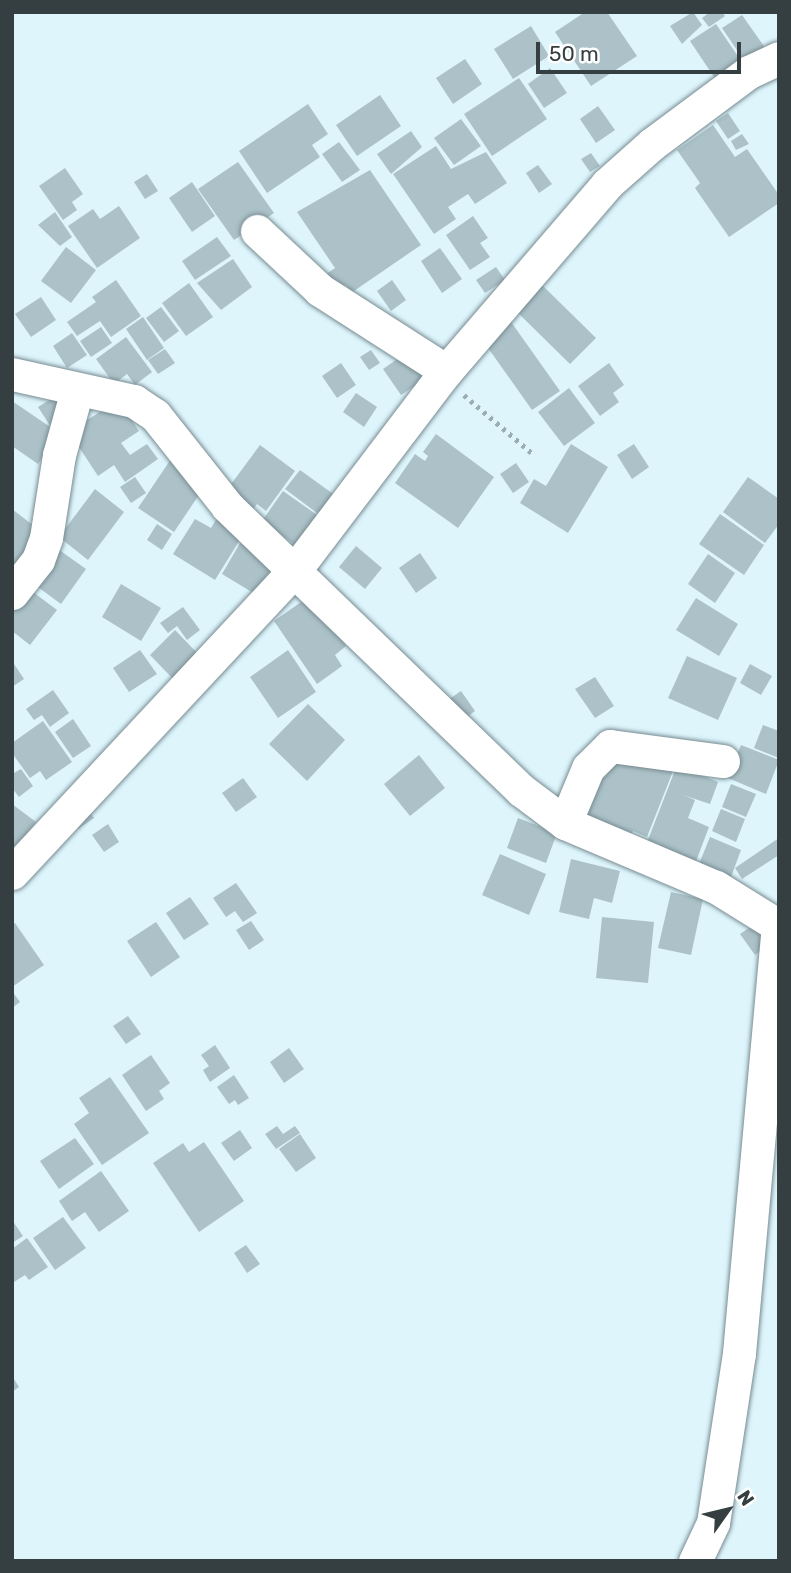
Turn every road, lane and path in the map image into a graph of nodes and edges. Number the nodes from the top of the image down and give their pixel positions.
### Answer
1 (779, 58) edge
2 (257, 231) dead end
3 (12, 374) edge
4 (444, 374) junction
5 (77, 390) junction
6 (533, 454) dead end
7 (295, 569) junction
8 (12, 593) edge
9 (723, 761) dead end
10 (565, 823) junction
11 (12, 873) edge
12 (778, 926) edge
13 (695, 1561) edge

1 - 4 street
2 - 4 street
3 - 5 street
4 - 6 path
4 - 7 street
5 - 7 street
5 - 8 street
7 - 10 street
7 - 11 street
9 - 10 street
10 - 12 street
12 - 13 street

